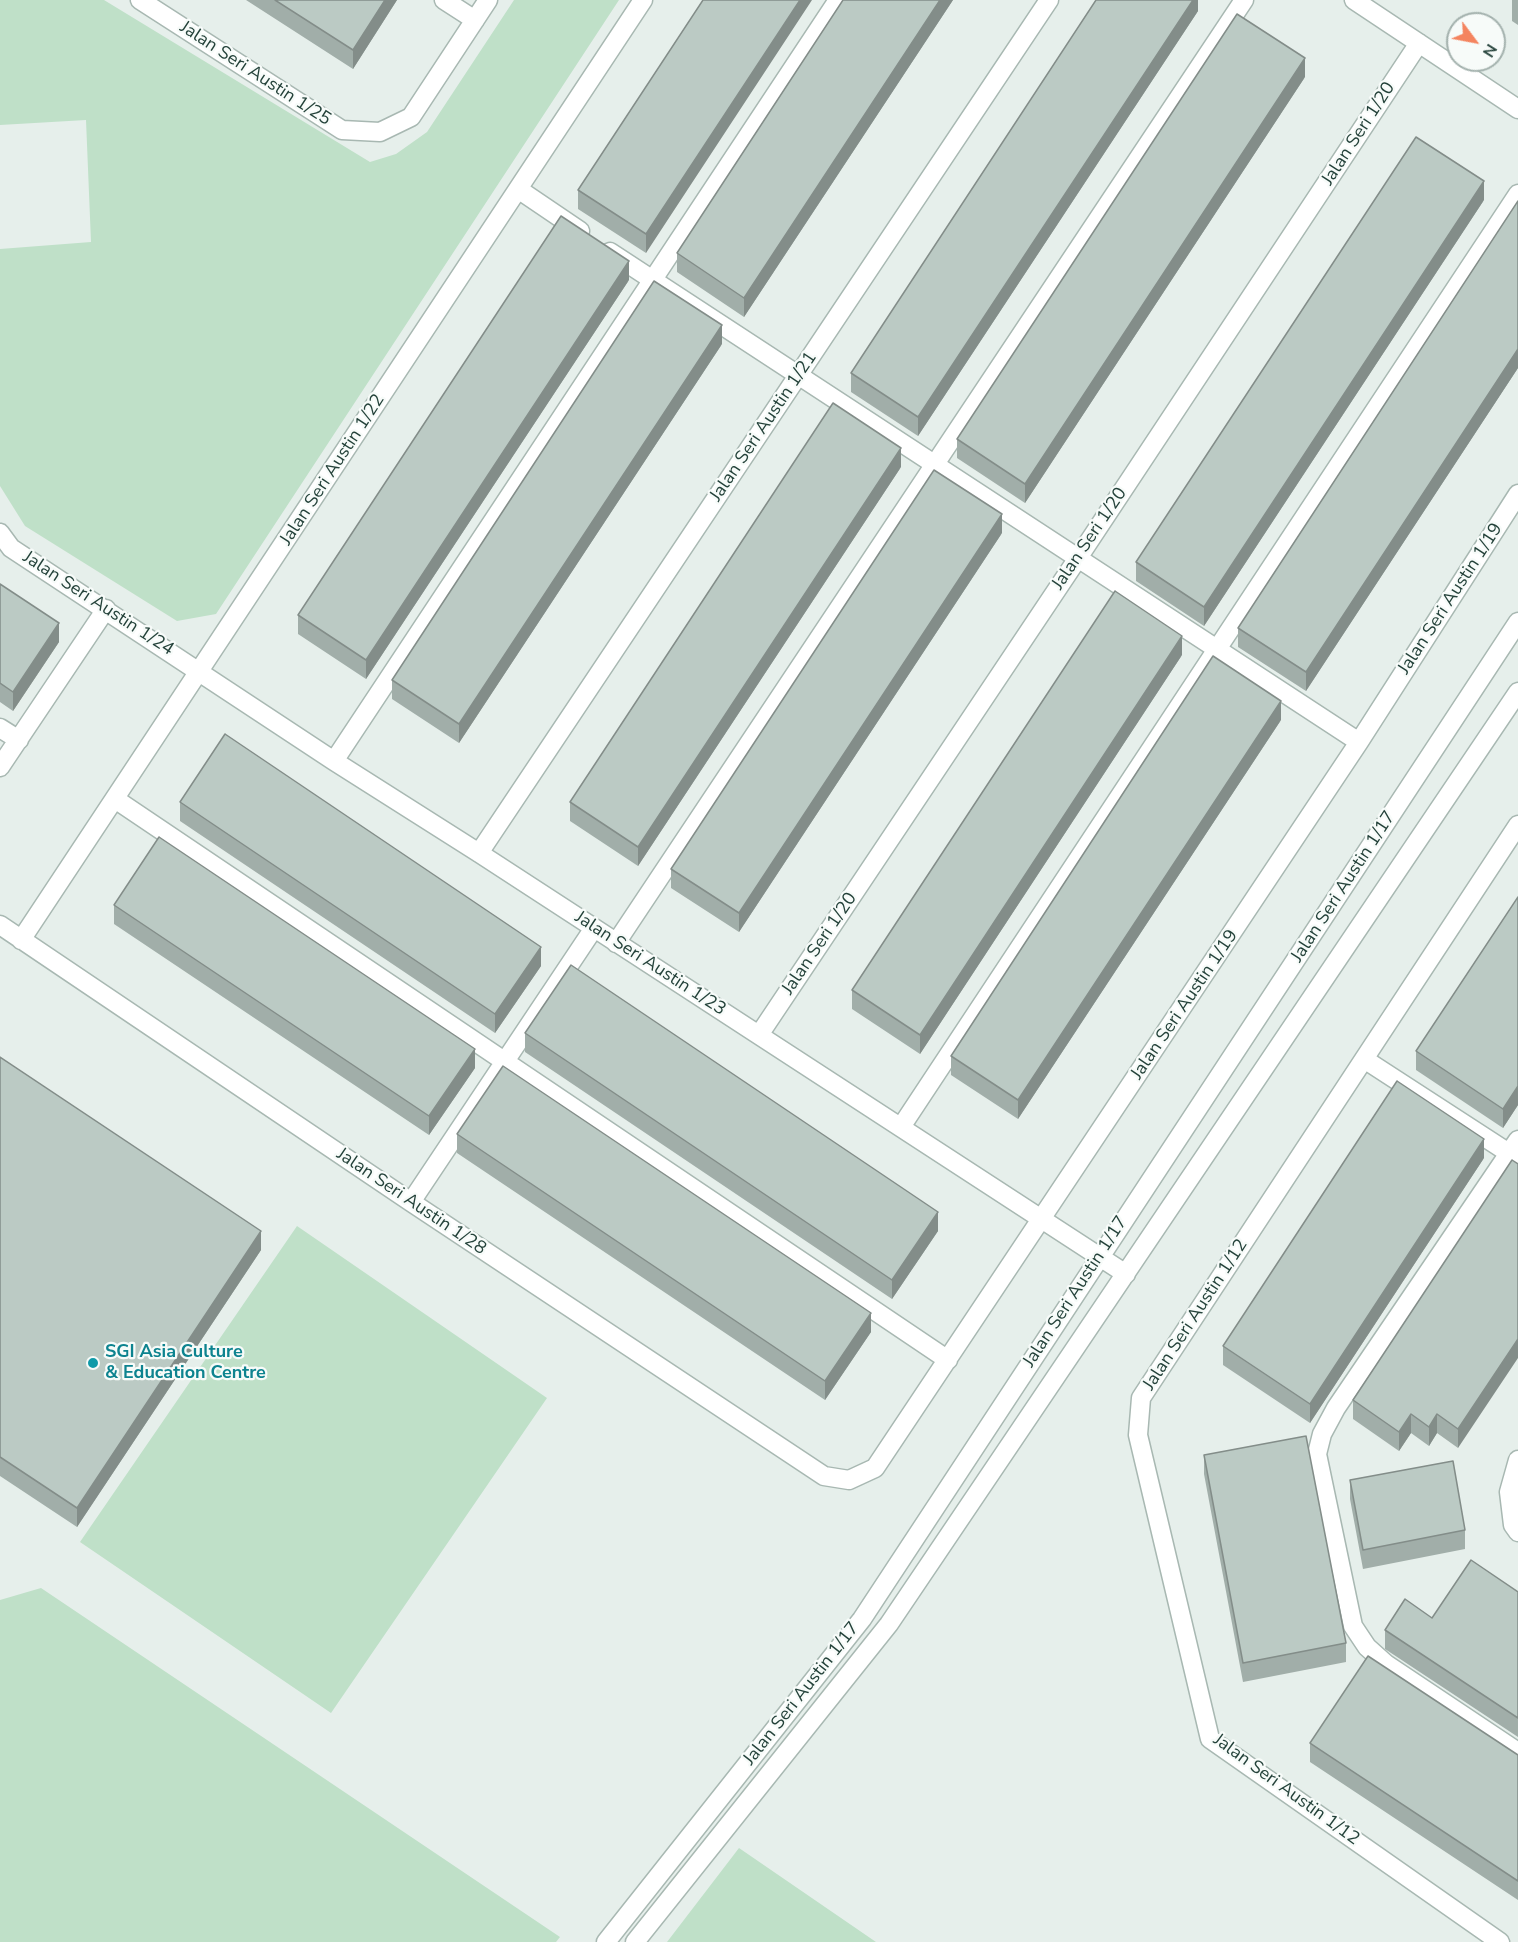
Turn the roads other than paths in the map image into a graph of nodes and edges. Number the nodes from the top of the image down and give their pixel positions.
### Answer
1 (140, 0) edge
2 (444, 0) edge
3 (488, 0) edge
4 (643, 0) edge
5 (838, 0) edge
6 (1049, 0) edge
7 (1244, 0) edge
8 (1354, 0) edge
9 (475, 20) junction
10 (1419, 43) junction
11 (1518, 109) edge
12 (518, 189) junction
13 (1518, 194) edge
14 (652, 280) junction
15 (799, 374) junction
16 (935, 464) junction
17 (1518, 494) edge
18 (0, 533) edge
19 (1078, 558) junction
20 (106, 609) junction
21 (1518, 622) edge
22 (1217, 649) junction
23 (201, 671) junction
24 (1518, 692) edge
25 (0, 728) edge
26 (18, 740) junction
27 (1359, 742) junction
28 (334, 760) junction
29 (0, 767) edge
30 (115, 799) junction
31 (1518, 825) edge
32 (479, 853) junction
33 (0, 925) edge
34 (594, 928) junction
35 (21, 940) junction
36 (616, 944) junction
37 (759, 1035) junction
38 (1364, 1059) junction
39 (504, 1061) junction
40 (901, 1127) junction
41 (1515, 1151) edge
42 (411, 1202) junction
43 (1043, 1220) junction
44 (1100, 1257) junction
45 (1126, 1274) junction
46 (948, 1360) junction
47 (1518, 1460) edge
48 (824, 1476) joint
49 (1518, 1532) edge
50 (1518, 1752) edge
51 (606, 1942) edge
52 (635, 1942) edge
53 (1500, 1942) edge

1 - 9 street, Jalan Seri Austin 1/25
2 - 9 street
3 - 9 street, Jalan Seri Austin 1/25
4 - 12 street, Jalan Seri Austin 1/22
5 - 14 street
6 - 15 street, Jalan Seri Austin 1/21
7 - 16 street
8 - 10 street
10 - 11 street
10 - 19 street, Jalan Seri 1/20
12 - 14 street
12 - 23 street, Jalan Seri Austin 1/22
13 - 22 street
14 - 15 street
14 - 28 street
15 - 16 street
15 - 32 street, Jalan Seri Austin 1/21
16 - 19 street
16 - 36 street
17 - 27 street, Jalan Seri Austin 1/19
18 - 20 street, Jalan Seri Austin 1/24
19 - 22 street
19 - 37 street, Jalan Seri 1/20
20 - 23 street, Jalan Seri Austin 1/24
20 - 26 street
21 - 44 street, Jalan Seri Austin 1/17
22 - 27 street
22 - 40 street
23 - 28 street, Jalan Seri Austin 1/23
23 - 30 street, Jalan Seri Austin 1/22
24 - 45 street, Jalan Seri Austin 1/17
25 - 26 street
26 - 29 street
27 - 43 street, Jalan Seri Austin 1/19
28 - 32 street, Jalan Seri Austin 1/23
30 - 35 street, Jalan Seri Austin 1/22
30 - 39 street
31 - 38 street, Jalan Seri Austin 1/12
32 - 34 street, Jalan Seri Austin 1/23
33 - 35 street, Jalan Seri Austin 1/28
34 - 36 street, Jalan Seri Austin 1/23
34 - 39 street
35 - 42 street, Jalan Seri Austin 1/28
36 - 37 street, Jalan Seri Austin 1/23
37 - 40 street, Jalan Seri Austin 1/23
38 - 41 street
38 - 53 street, Jalan Seri Austin 1/12
39 - 42 street
39 - 46 street
40 - 43 street, Jalan Seri Austin 1/23
41 - 50 street
42 - 48 street, Jalan Seri Austin 1/28
43 - 44 street, Jalan Seri Austin 1/23
43 - 46 street, Jalan Seri Austin 1/19
44 - 45 street, Jalan Seri Austin 1/23
44 - 51 street, Jalan Seri Austin 1/17
45 - 52 street, Jalan Seri Austin 1/17
46 - 48 street, Jalan Seri Austin 1/19
47 - 49 street

